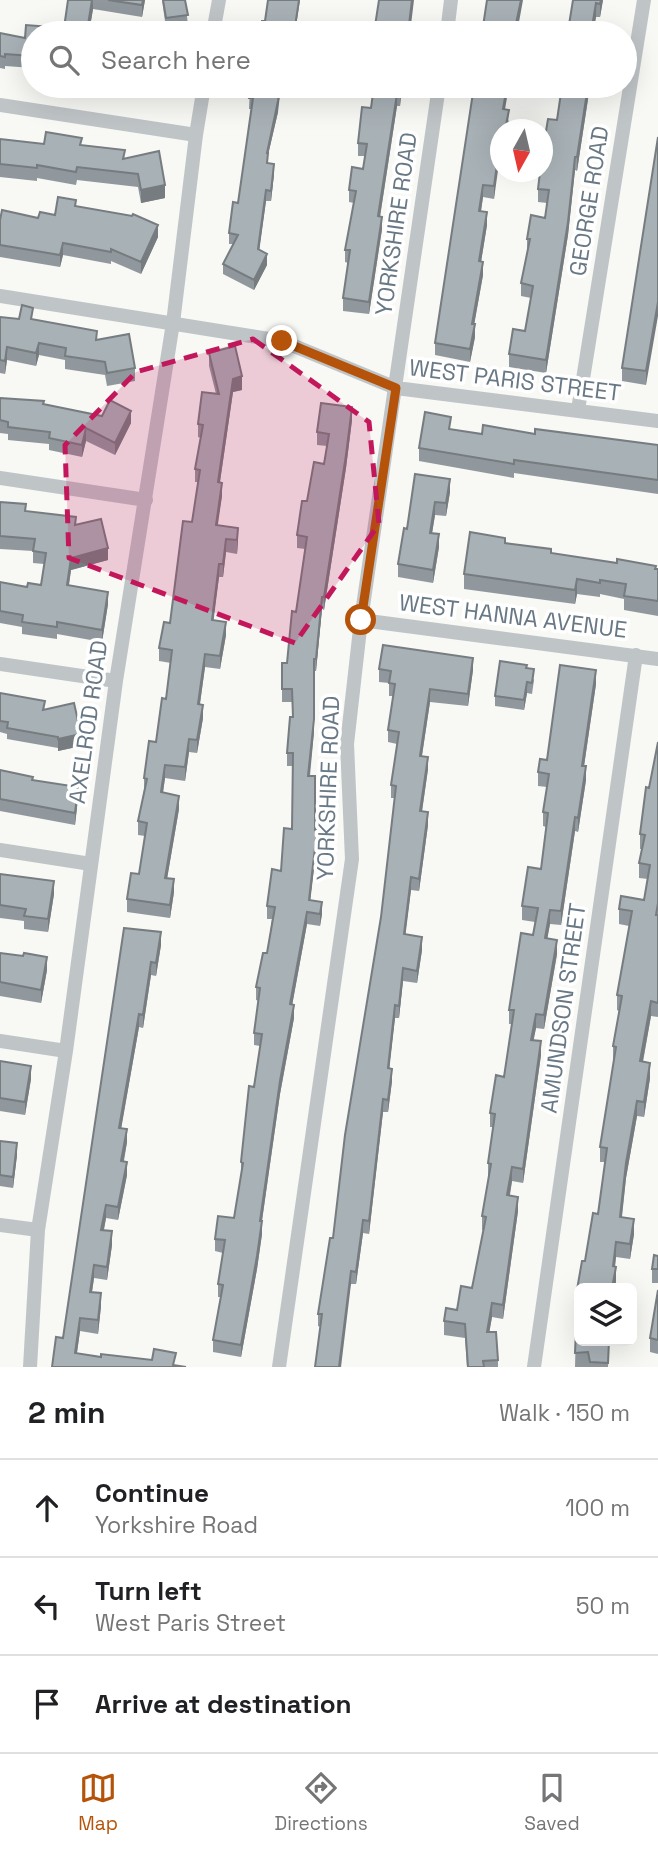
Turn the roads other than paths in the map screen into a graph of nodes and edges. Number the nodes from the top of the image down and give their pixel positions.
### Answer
1 (219, 0) edge
2 (451, 0) edge
3 (644, 0) edge
4 (215, 21) edge
5 (448, 21) edge
6 (637, 43) edge
7 (202, 98) edge
8 (437, 98) edge
9 (628, 98) edge
10 (0, 105) edge
11 (196, 135) junction
12 (0, 296) edge
13 (173, 323) junction
14 (396, 388) junction
15 (578, 410) junction
16 (658, 421) edge
17 (0, 478) edge
18 (146, 500) junction
19 (361, 620) junction
20 (636, 655) junction
21 (658, 659) edge
22 (0, 664) edge
23 (116, 681) junction
24 (0, 850) edge
25 (91, 863) junction
26 (0, 1041) edge
27 (66, 1051) junction
28 (0, 1225) edge
29 (38, 1230) junction
30 (30, 1367) edge
31 (279, 1367) edge
32 (534, 1367) edge

1 - 4 street
2 - 5 street
3 - 6 street, GEORGE ROAD
7 - 11 street, AXELROD ROAD
8 - 14 street, YORKSHIRE ROAD
9 - 15 street, GEORGE ROAD
10 - 11 street
11 - 13 street, AXELROD ROAD
12 - 13 street, WEST PARIS STREET
13 - 14 street, WEST PARIS STREET
13 - 18 street, AXELROD ROAD
14 - 15 street, WEST PARIS STREET
14 - 19 street, YORKSHIRE ROAD
15 - 16 street, WEST PARIS STREET
17 - 18 street
18 - 23 street, AXELROD ROAD
19 - 20 street, WEST HANNA AVENUE
19 - 31 street, YORKSHIRE ROAD
20 - 21 street, WEST HANNA AVENUE
20 - 32 street, AMUNDSON STREET
22 - 23 street
23 - 25 street, AXELROD ROAD
24 - 25 street
25 - 27 street, AXELROD ROAD
26 - 27 street
27 - 29 street, AXELROD ROAD
28 - 29 street
29 - 30 street, AXELROD ROAD

